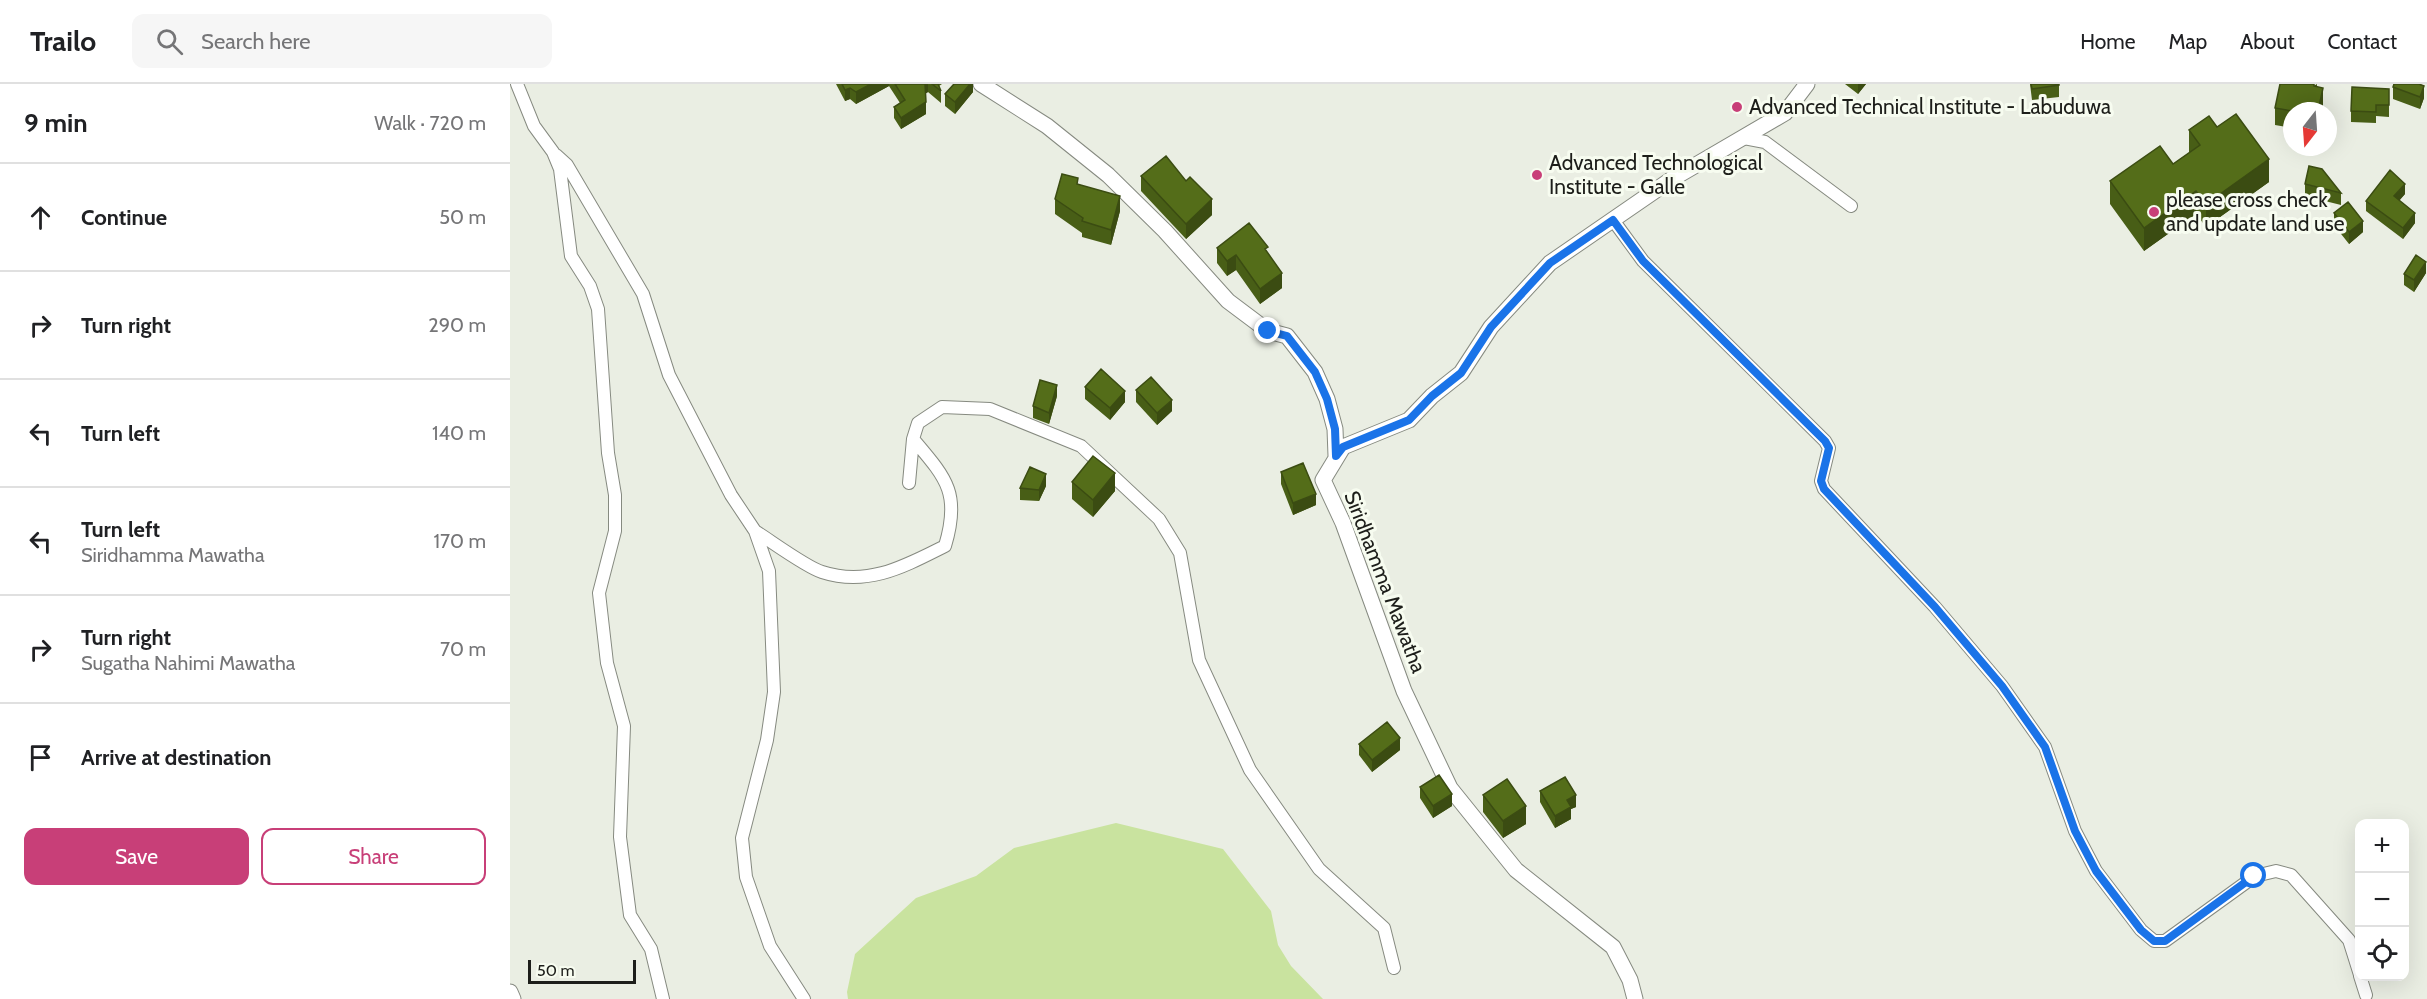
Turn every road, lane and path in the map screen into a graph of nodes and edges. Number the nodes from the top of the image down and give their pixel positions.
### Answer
1 (517, 84) edge
2 (981, 84) edge
3 (1807, 84) edge
4 (1744, 138) junction
5 (553, 152) junction
6 (1851, 206) dead end
7 (1613, 220) junction
8 (913, 439) junction
9 (1336, 456) junction
10 (909, 483) dead end
11 (755, 531) junction
12 (2355, 960) edge
13 (1394, 968) dead end
14 (2362, 981) edge
15 (510, 992) edge
16 (2366, 995) dead end
17 (513, 999) edge
18 (663, 999) edge
19 (804, 999) edge
20 (1635, 999) edge

1 - 5 street
2 - 9 street
3 - 4 street
4 - 6 street
4 - 7 street
5 - 11 street
5 - 18 street
7 - 9 street
7 - 12 street
8 - 10 street
8 - 11 street
8 - 13 street
9 - 20 street, Siridhamma Mawatha
11 - 19 street
14 - 16 street
15 - 17 street

